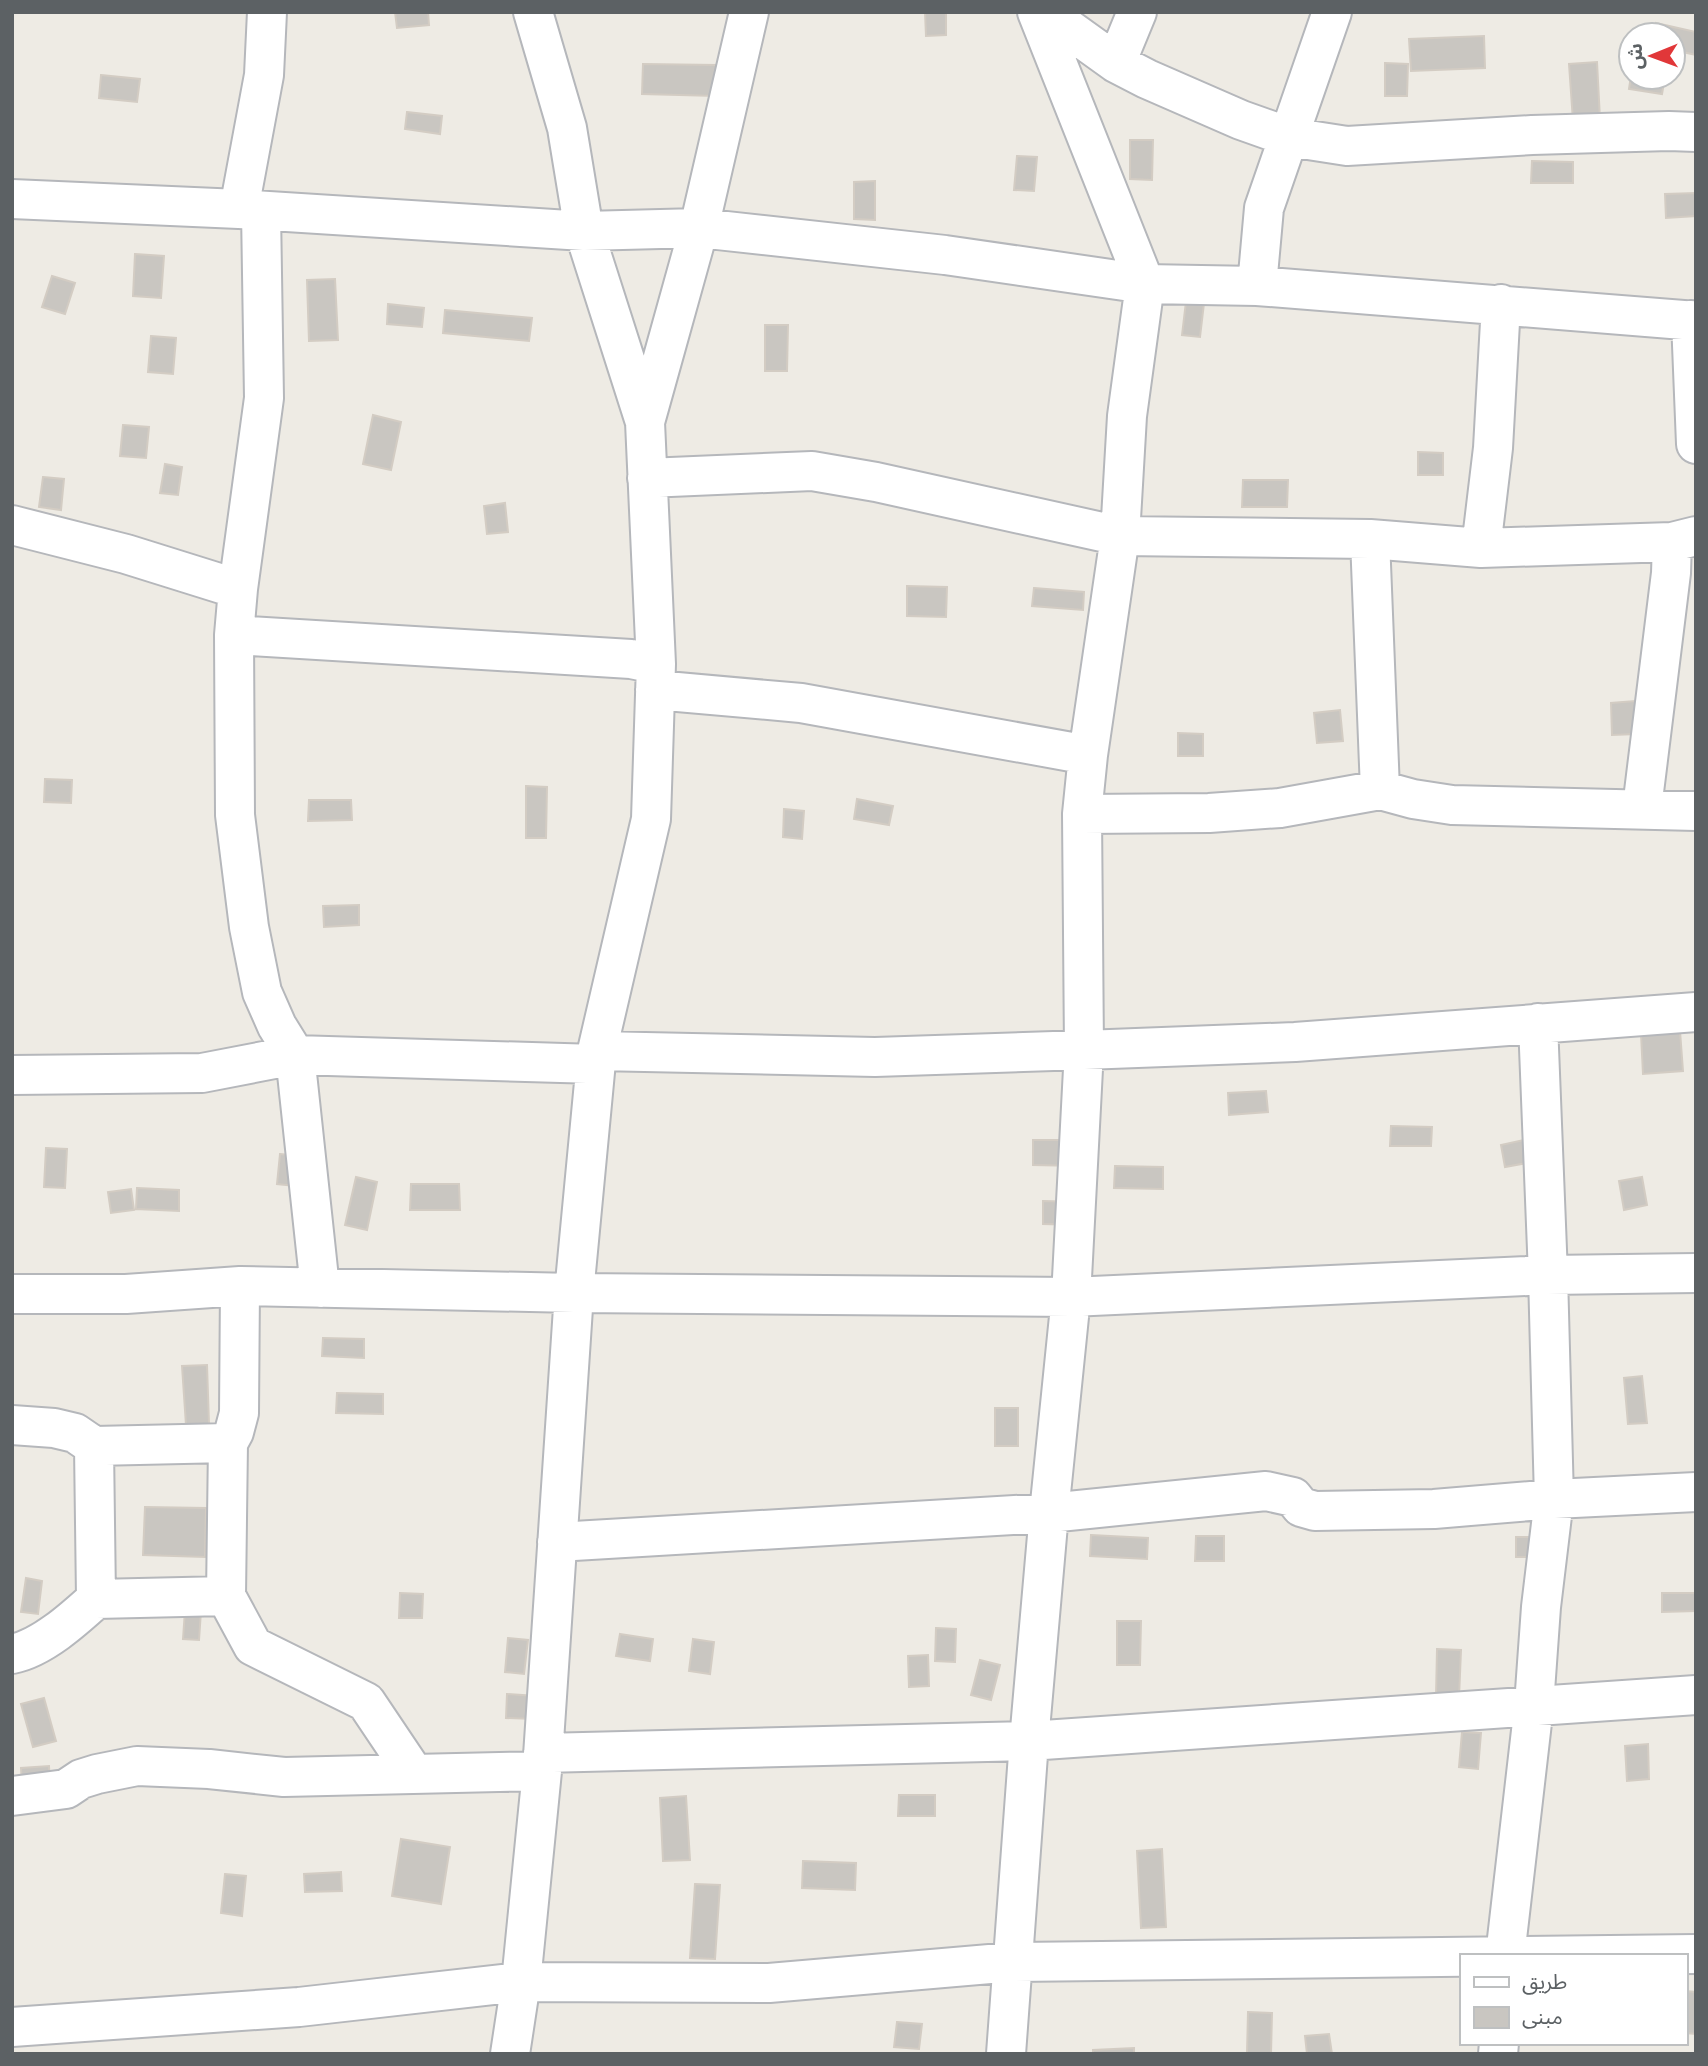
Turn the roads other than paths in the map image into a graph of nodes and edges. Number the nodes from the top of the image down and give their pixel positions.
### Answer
1 (267, 12) edge
2 (533, 12) edge
3 (749, 12) edge
4 (1037, 12) edge
5 (1045, 12) edge
6 (1138, 12) edge
7 (1332, 12) edge
8 (1116, 62) junction
9 (1696, 132) edge
10 (1289, 137) junction
11 (12, 199) edge
12 (250, 210) junction
13 (699, 228) junction
14 (584, 231) junction
15 (1145, 284) junction
16 (1257, 286) junction
17 (1501, 304) junction
18 (1693, 321) edge
19 (645, 422) junction
20 (1696, 444) edge
21 (647, 478) junction
22 (12, 525) edge
23 (1120, 536) junction
24 (1370, 539) junction
25 (1481, 548) junction
26 (1684, 555) edge
27 (238, 589) junction
28 (234, 635) junction
29 (655, 677) junction
30 (1088, 755) junction
31 (1380, 790) junction
32 (1642, 808) junction
33 (1696, 811) edge
34 (1082, 814) junction
35 (1696, 1012) edge
36 (1538, 1023) junction
37 (1084, 1050) junction
38 (295, 1055) junction
39 (597, 1057) junction
40 (12, 1074) edge
41 (1696, 1273) edge
42 (1548, 1275) junction
43 (240, 1286) junction
44 (320, 1288) junction
45 (574, 1293) junction
46 (12, 1294) edge
47 (1071, 1297) junction
48 (12, 1425) edge
49 (228, 1443) junction
50 (94, 1446) junction
51 (1696, 1492) edge
52 (1553, 1499) junction
53 (1049, 1513) junction
54 (557, 1542) junction
55 (226, 1596) junction
56 (96, 1599) junction
57 (12, 1654) edge
58 (1696, 1695) edge
59 (1534, 1705) junction
60 (1029, 1741) junction
61 (542, 1762) junction
62 (413, 1772) junction
63 (12, 1796) edge
64 (1505, 1954) edge
65 (1460, 1956) edge
66 (1013, 1962) junction
67 (521, 1982) junction
68 (12, 2027) edge
69 (510, 2054) edge
70 (1006, 2054) edge

1 - 12 street
2 - 14 street
3 - 13 street
4 - 15 street
5 - 8 street
6 - 8 street
7 - 10 street
8 - 10 street
9 - 10 street
10 - 16 street
11 - 12 street
12 - 14 street
12 - 27 street
13 - 14 street
13 - 15 street
13 - 19 street
14 - 19 street
15 - 16 street
15 - 23 street
16 - 17 street
17 - 18 street
17 - 25 street
18 - 20 street
19 - 21 street
21 - 23 street
21 - 29 street
22 - 27 street
23 - 24 street
23 - 30 street
24 - 25 street
24 - 31 street
25 - 26 street
26 - 32 street
27 - 28 street
28 - 29 street
28 - 38 street
29 - 30 street
29 - 39 street
30 - 34 street
31 - 32 street
31 - 34 street
32 - 33 street
34 - 37 street
35 - 36 street
36 - 37 street
36 - 42 street
37 - 39 street
37 - 47 street
38 - 39 street
38 - 40 street
38 - 44 street
39 - 45 street
41 - 42 street
42 - 47 street
42 - 52 street
43 - 44 street
43 - 46 street
43 - 49 street
44 - 45 street
45 - 47 street
45 - 54 street
47 - 53 street
48 - 50 street
49 - 50 street
49 - 55 street
50 - 56 street
51 - 52 street
52 - 53 street
52 - 59 street
53 - 54 street
53 - 60 street
54 - 61 street
55 - 56 street
55 - 62 street
56 - 57 street
58 - 59 street
59 - 60 street
59 - 64 street
60 - 61 street
60 - 66 street
61 - 62 street
61 - 67 street
62 - 63 street
65 - 66 street
66 - 67 street
66 - 70 street
67 - 68 street
67 - 69 street

